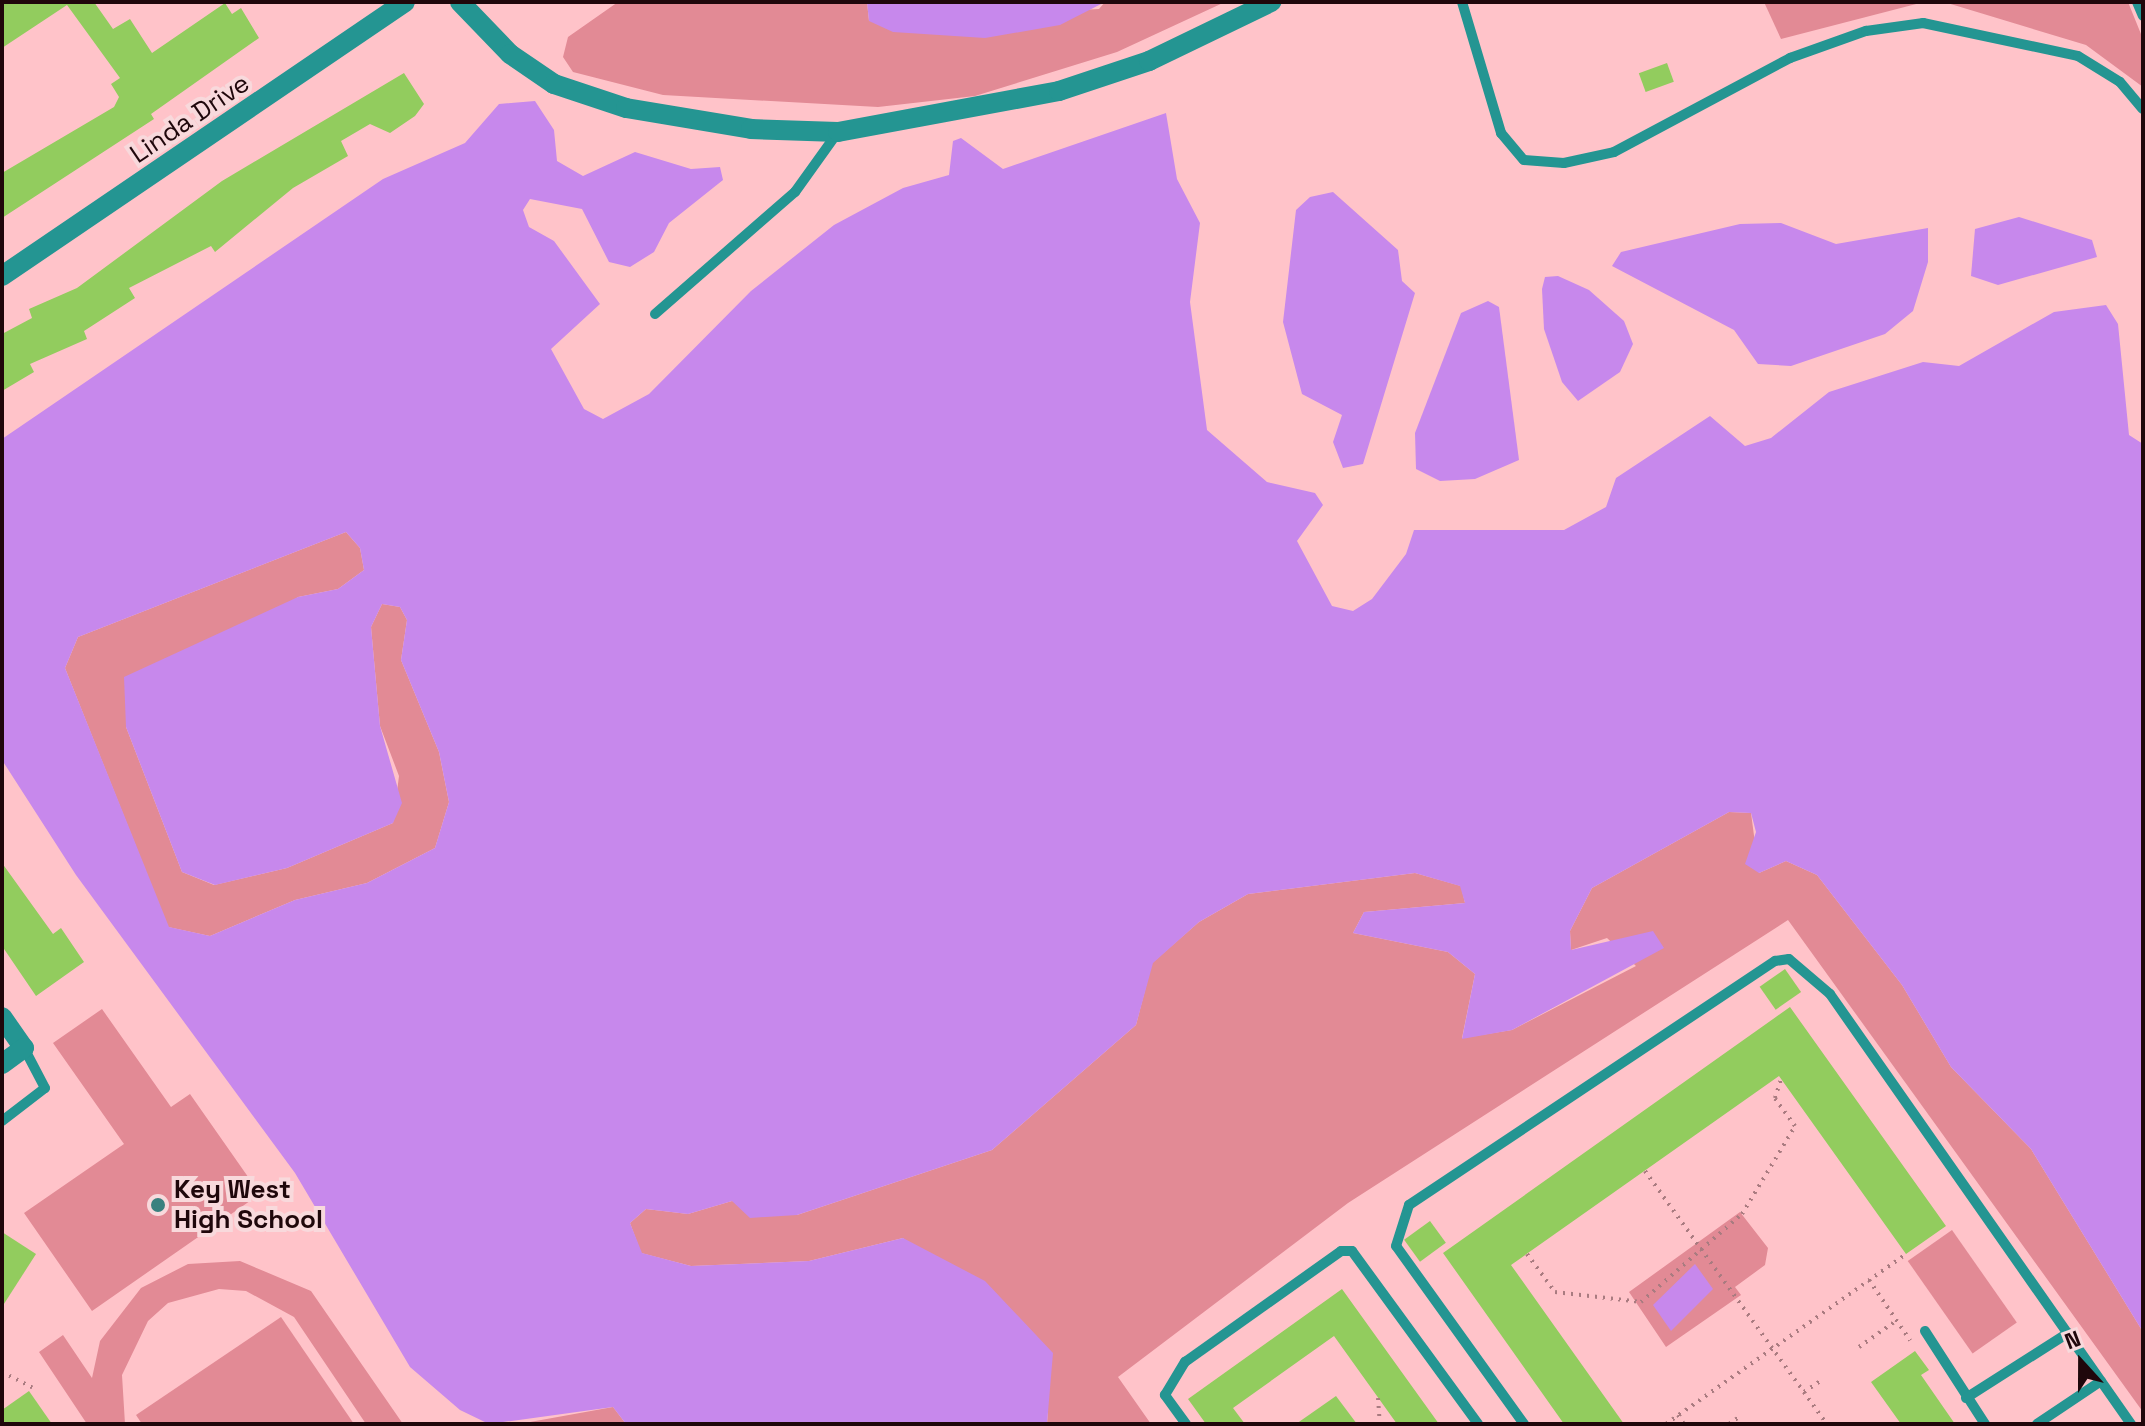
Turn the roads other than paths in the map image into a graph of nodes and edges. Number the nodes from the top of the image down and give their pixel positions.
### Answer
1 (405, 2) edge
2 (460, 2) edge
3 (1271, 2) edge
4 (1462, 2) edge
5 (2137, 2) edge
6 (2143, 16) edge
7 (2143, 109) edge
8 (838, 132) junction
9 (2, 276) edge
10 (655, 314) dead end
11 (2, 1017) edge
12 (24, 1048) junction
13 (2, 1064) edge
14 (2, 1121) edge
15 (1925, 1331) dead end
16 (2068, 1333) junction
17 (2101, 1381) junction
18 (1966, 1398) junction
19 (1186, 1424) edge
20 (1478, 1424) edge
21 (1524, 1424) edge
22 (1985, 1424) edge
23 (2037, 1424) edge
24 (2131, 1424) edge

1 - 9 street, Linda Drive
2 - 8 street
3 - 8 street
4 - 7 lane
5 - 6 lane
8 - 10 lane
11 - 12 street
12 - 13 street
12 - 14 lane
15 - 18 lane
16 - 17 lane
16 - 18 lane
16 - 21 lane
17 - 23 lane
17 - 24 lane
18 - 22 lane
19 - 20 lane

